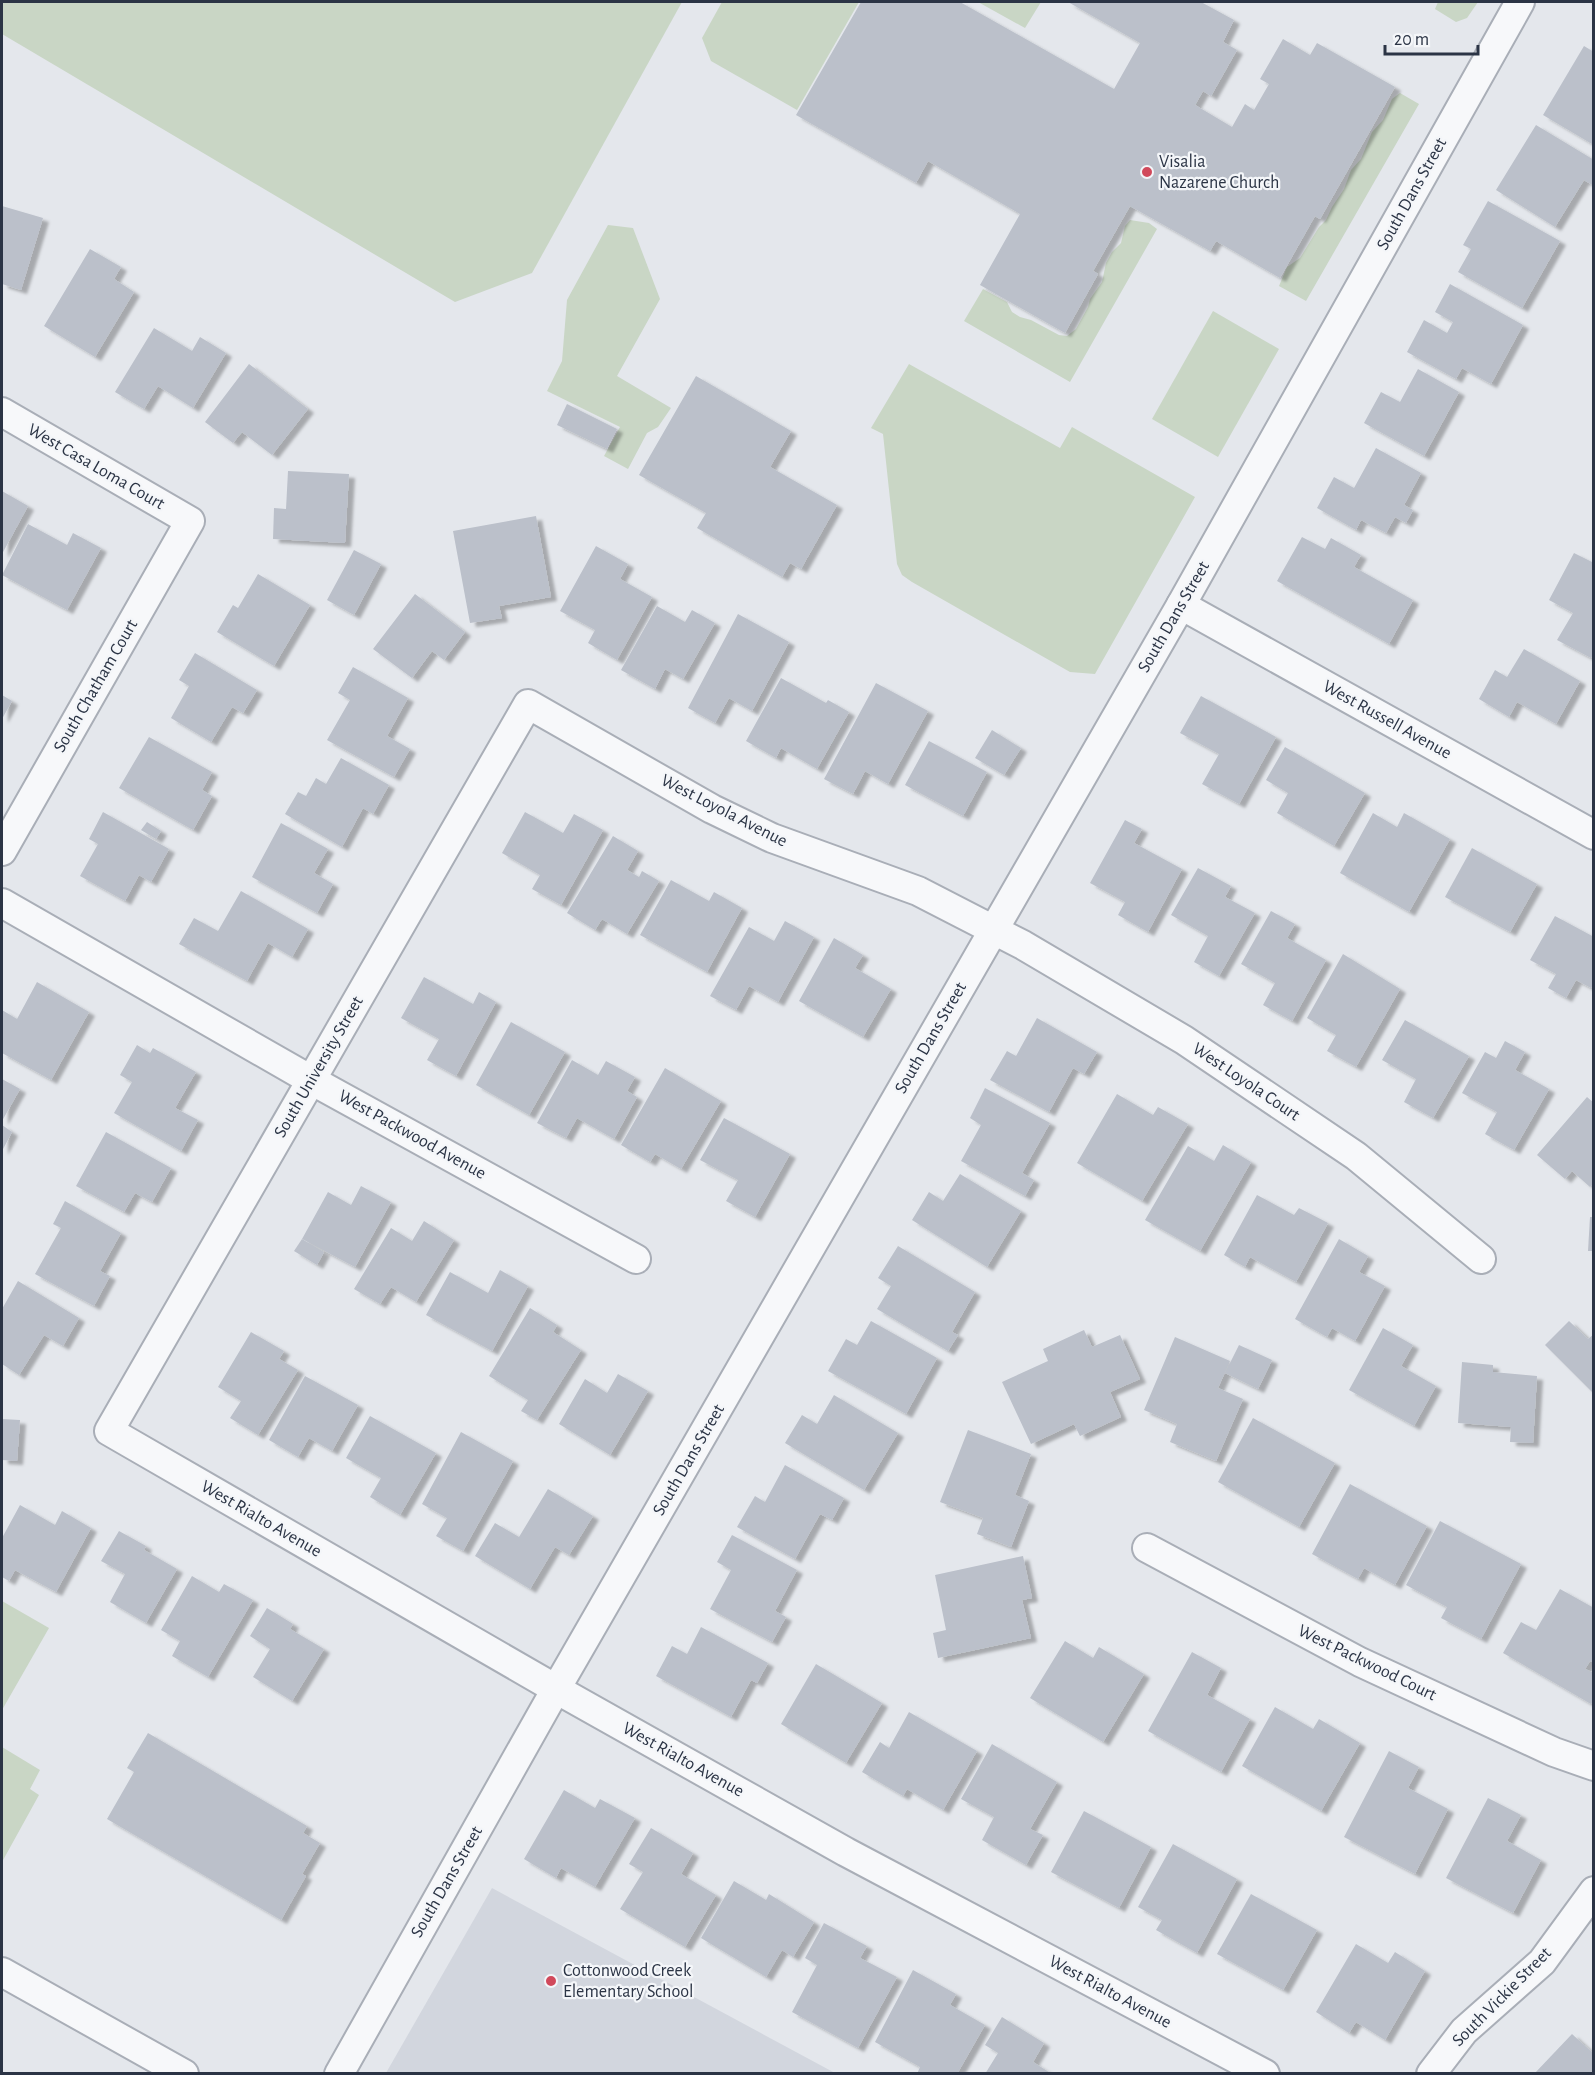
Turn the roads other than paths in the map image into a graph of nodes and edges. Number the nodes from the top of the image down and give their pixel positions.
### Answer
1 (1520, 2) edge
2 (2, 412) edge
3 (190, 521) joint
4 (1181, 605) junction
5 (528, 704) joint
6 (1591, 828) edge
7 (2, 851) edge
8 (2, 903) edge
9 (994, 929) junction
10 (311, 1080) junction
11 (636, 1259) dead end
12 (1481, 1259) dead end
13 (109, 1431) joint
14 (1147, 1548) dead end
15 (556, 1689) junction
16 (1593, 1766) edge
17 (1593, 1891) edge
18 (2, 1972) edge
19 (184, 2073) edge
20 (339, 2073) edge
21 (1265, 2073) edge
22 (1431, 2073) edge

1 - 4 street, South Dans Street
2 - 3 street, West Casa Loma Court
3 - 7 street, South Chatham Court
4 - 6 street, West Russell Avenue
4 - 9 street, South Dans Street
5 - 9 street, West Loyola Avenue
5 - 10 street, South University Street
8 - 10 street, West Packwood Avenue
9 - 12 street, West Loyola Court
9 - 15 street, South Dans Street
10 - 11 street, West Packwood Avenue
10 - 13 street, South University Street
13 - 15 street, West Rialto Avenue
14 - 16 street, West Packwood Court
15 - 20 street, South Dans Street
15 - 21 street, West Rialto Avenue
17 - 22 street, South Vickie Street
18 - 19 street

